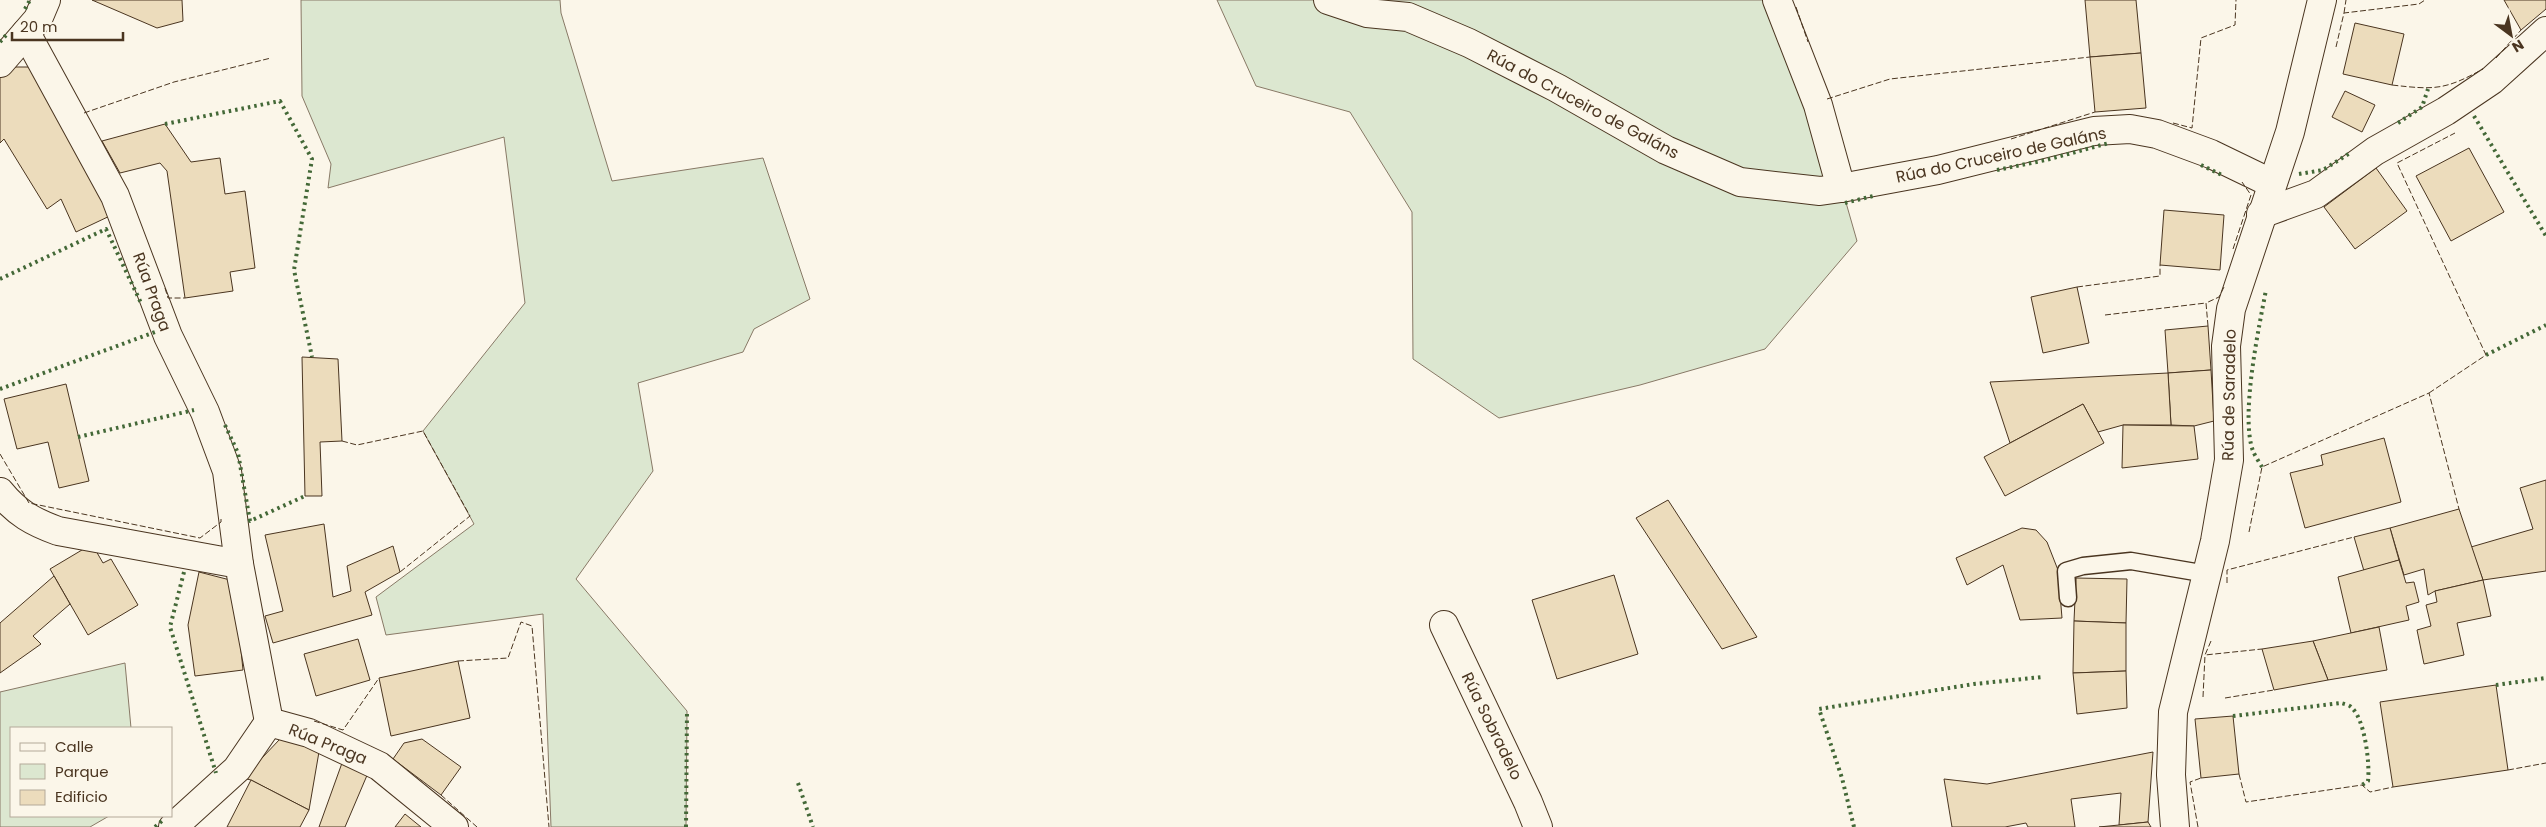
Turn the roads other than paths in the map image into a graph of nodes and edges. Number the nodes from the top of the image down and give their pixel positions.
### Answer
1 (46, 0) edge
2 (1328, 0) edge
3 (1777, 0) edge
4 (2322, 0) edge
5 (2546, 31) edge
6 (26, 33) junction
7 (0, 63) edge
8 (2271, 183) junction
9 (1841, 188) junction
10 (2261, 214) junction
11 (0, 492) edge
12 (240, 564) junction
13 (2207, 574) junction
14 (2068, 598) dead end
15 (1444, 625) dead end
16 (269, 722) junction
17 (173, 827) edge
18 (454, 827) edge
19 (1538, 827) edge
20 (2175, 827) edge

1 - 6 street
2 - 9 street, Rúa do Cruceiro de Galáns
3 - 9 street
4 - 8 street, Rúa de Saradelo
5 - 10 street
6 - 7 street
6 - 12 street, Rúa Praga
8 - 9 street, Rúa do Cruceiro de Galáns
8 - 10 street, Rúa de Saradelo
10 - 13 street, Rúa de Saradelo
11 - 12 street
12 - 16 street, Rúa Praga
13 - 14 lane
13 - 20 street, Rúa de Saradelo
15 - 19 street, Rúa Sobradelo
16 - 17 street, Rúa Praga
16 - 18 street, Rúa Praga

